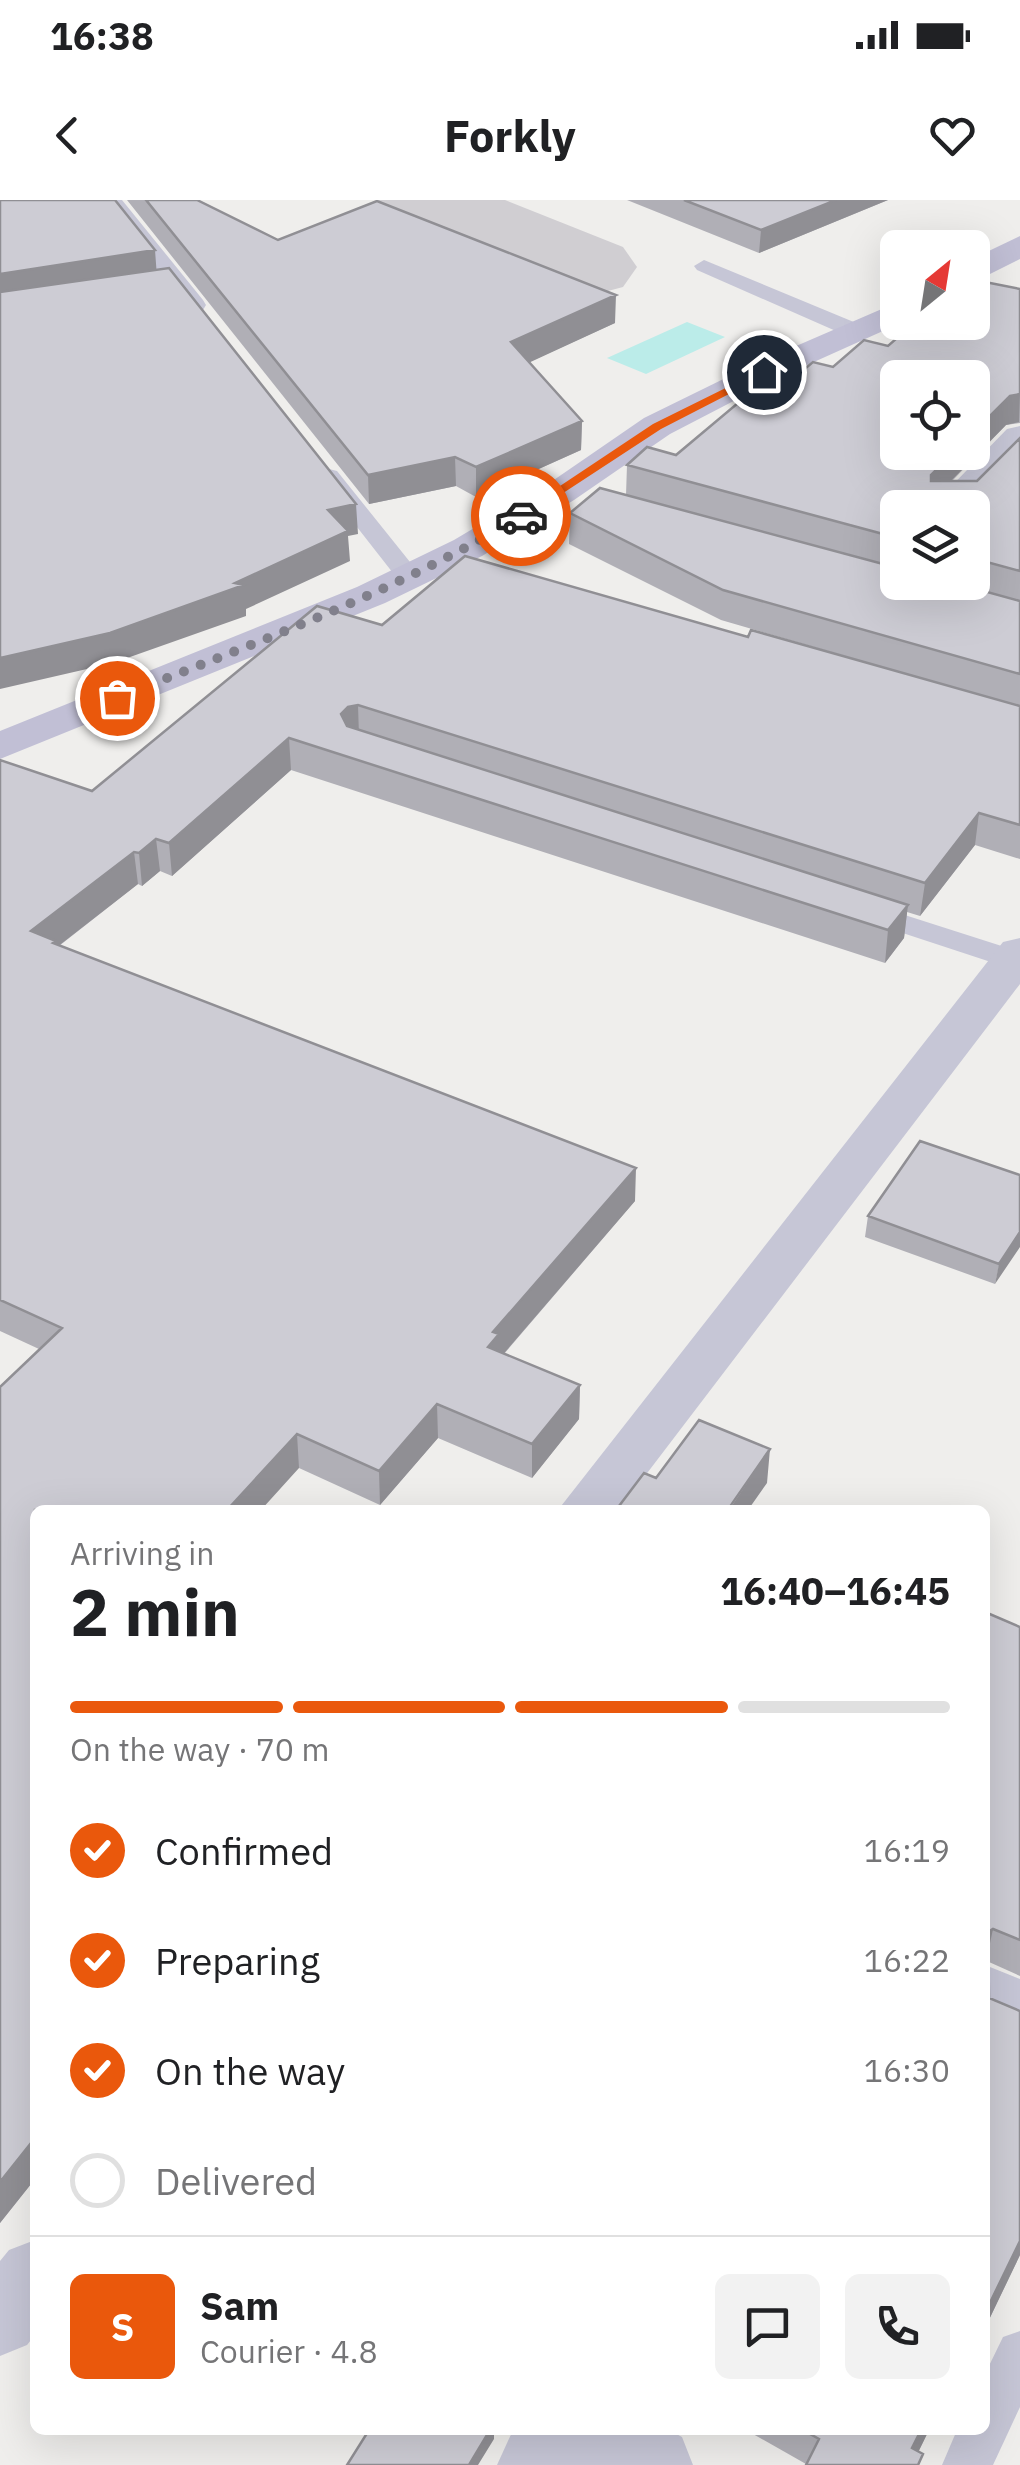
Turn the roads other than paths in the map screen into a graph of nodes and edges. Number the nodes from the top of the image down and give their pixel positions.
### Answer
1 (112, 200) edge
2 (1020, 246) edge
3 (704, 266) dead end
4 (990, 277) edge
5 (880, 319) edge
6 (215, 330) edge
7 (854, 330) junction
8 (1020, 437) edge
9 (312, 454) edge
10 (967, 490) edge
11 (409, 577) junction
12 (3, 740) edge
13 (827, 899) edge
14 (1017, 956) edge
15 (591, 1505) edge
16 (990, 1997) edge
17 (1020, 2012) edge
18 (30, 2281) edge
19 (0, 2320) edge
20 (1020, 2354) edge
21 (990, 2416) edge
22 (553, 2435) edge
23 (603, 2435) edge
24 (981, 2435) edge
25 (536, 2465) edge
26 (654, 2465) edge
27 (966, 2465) edge

1 - 6 lane
2 - 4 main road
3 - 7 lane
5 - 7 main road
7 - 11 main road
8 - 10 street
9 - 11 lane
11 - 12 main road
13 - 14 lane
14 - 15 street
16 - 17 street
18 - 19 street
20 - 21 lane
22 - 25 street
23 - 26 street
24 - 27 lane

